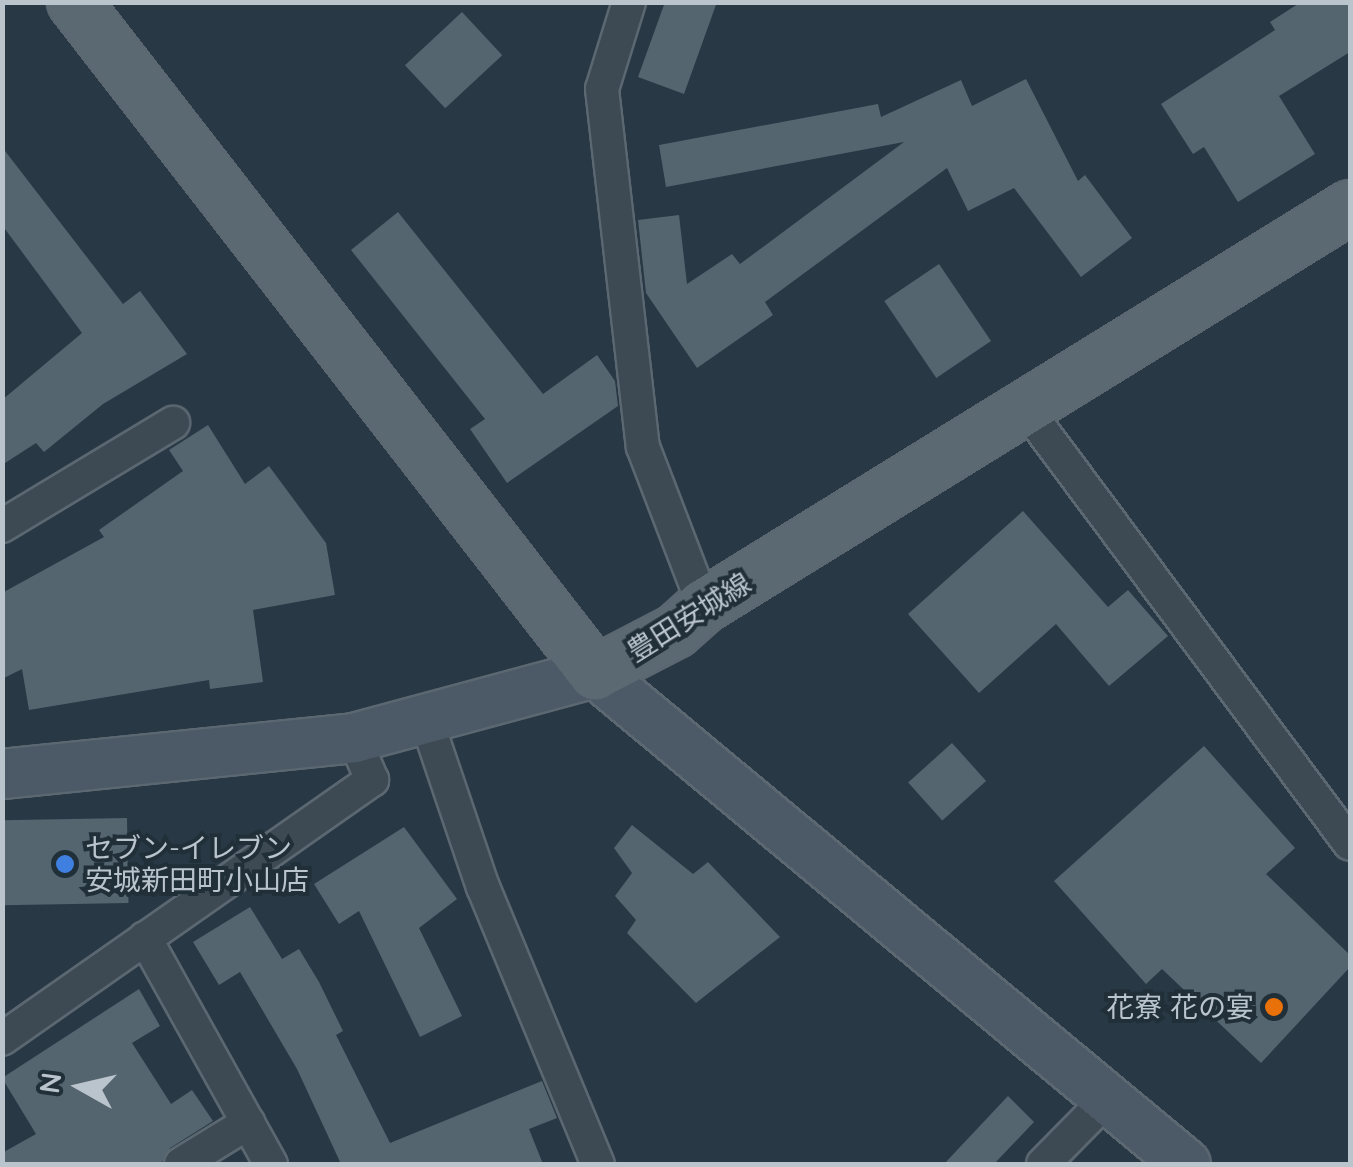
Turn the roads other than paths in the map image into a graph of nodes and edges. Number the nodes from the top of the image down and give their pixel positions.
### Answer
1 (74, 2) edge
2 (629, 2) edge
3 (1350, 207) edge
4 (1026, 409) junction
5 (173, 423) dead end
6 (2, 526) edge
7 (704, 606) junction
8 (595, 673) junction
9 (426, 720) junction
10 (354, 738) junction
11 (2, 774) edge
12 (1350, 844) edge
13 (145, 938) junction
14 (2, 1039) edge
15 (1107, 1099) junction
16 (248, 1123) junction
17 (181, 1164) edge
18 (271, 1164) edge
19 (598, 1164) edge
20 (1043, 1164) edge
21 (1186, 1164) edge

1 - 8 main road, 豊田安城線
2 - 7 street
3 - 4 main road, 豊田安城線
4 - 7 main road, 豊田安城線
4 - 12 street
5 - 6 street
7 - 8 main road, 豊田安城線
8 - 9 street
8 - 15 street
9 - 10 street
9 - 19 street
10 - 11 street
10 - 13 street
13 - 14 street
13 - 16 street
15 - 20 street
15 - 21 street
16 - 17 street
16 - 18 street

